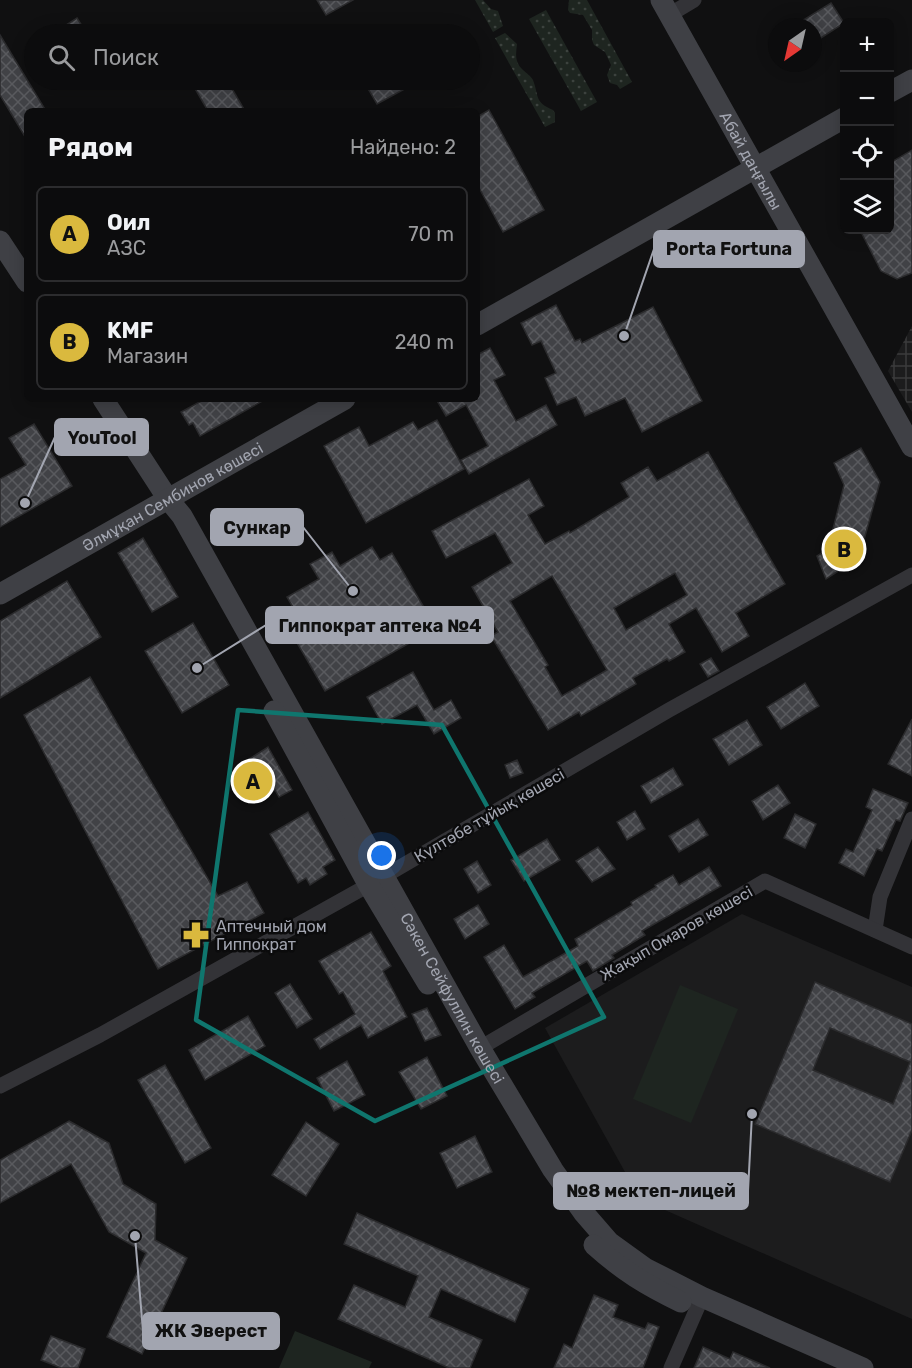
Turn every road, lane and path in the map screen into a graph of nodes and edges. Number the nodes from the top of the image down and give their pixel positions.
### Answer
1 (694, 0) edge
2 (665, 8) edge
3 (912, 80) edge
4 (894, 90) edge
5 (840, 120) edge
6 (755, 168) junction
7 (0, 240) edge
8 (24, 277) edge
9 (480, 323) edge
10 (106, 402) edge
11 (340, 402) edge
12 (912, 447) edge
13 (168, 499) junction
14 (912, 575) edge
15 (0, 594) edge
16 (912, 819) edge
17 (375, 880) junction
18 (874, 930) junction
19 (912, 946) edge
20 (480, 1048) junction
21 (0, 1086) edge
22 (700, 1303) junction
23 (671, 1368) edge
24 (831, 1368) edge
25 (863, 1368) edge

1 - 2 street
2 - 6 street, Абай даңғылы
3 - 4 street
5 - 6 street
6 - 9 street
6 - 12 street, Абай даңғылы
7 - 8 street
10 - 13 street, Сәкен Сейфуллин көшесі
11 - 13 street, Әлмұқан Сембинов көшесі
13 - 15 street, Әлмұқан Сембинов көшесі
13 - 17 street, Сәкен Сейфуллин көшесі
14 - 17 street, Күлтөбе тұйық көшесі
16 - 18 street
17 - 20 street, Сәкен Сейфуллин көшесі
17 - 21 street, Күлтөбе тұйық көшесі
17 - 22 street, Сәкен Сейфуллин көшесі
18 - 19 street, Жақып Омаров көшесі
18 - 20 street, Жақып Омаров көшесі
20 - 22 street, Сәкен Сейфуллин көшесі
22 - 23 street
22 - 24 street, Сәкен Сейфуллин көшесі
22 - 25 street, Сәкен Сейфуллин көшесі

